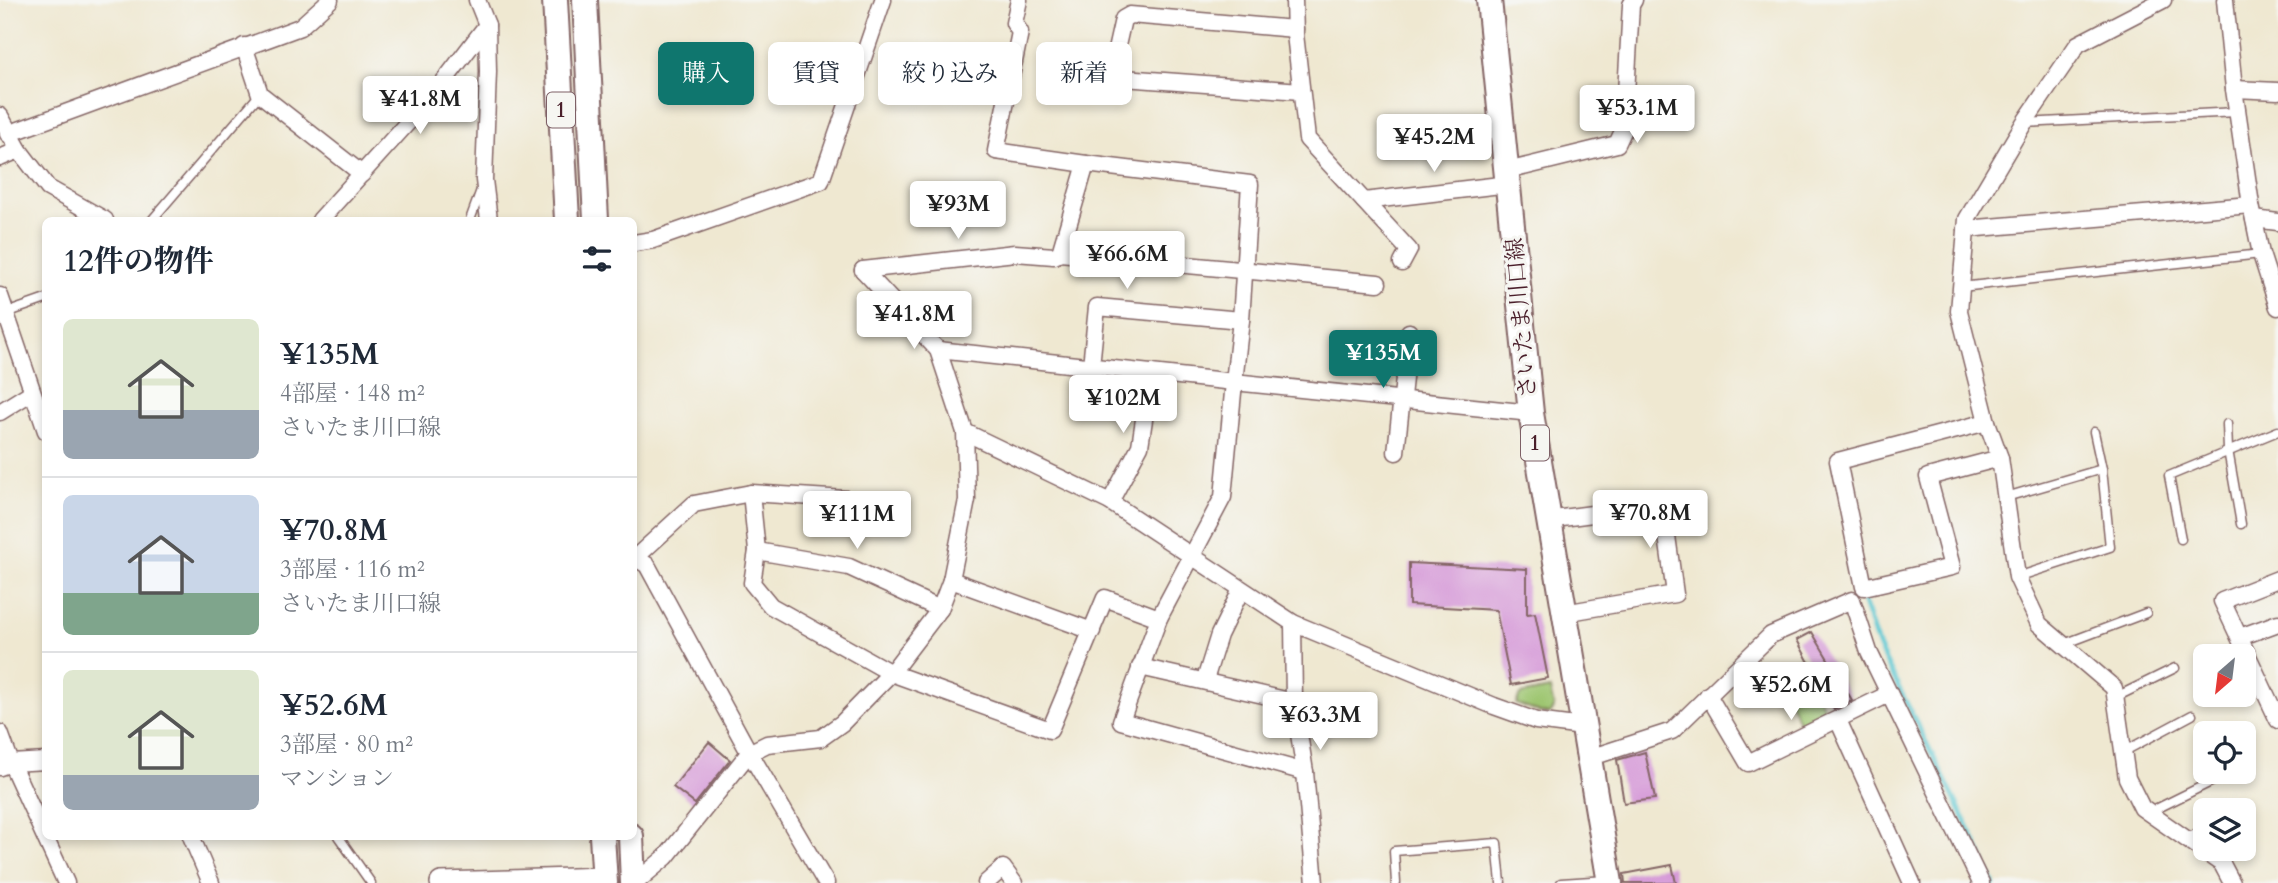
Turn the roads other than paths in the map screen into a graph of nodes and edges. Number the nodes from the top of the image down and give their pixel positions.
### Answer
1 (330, 0) edge
2 (477, 0) edge
3 (555, 0) edge
4 (585, 0) edge
5 (883, 0) edge
6 (1019, 0) edge
7 (1294, 0) edge
8 (1489, 0) edge
9 (1634, 0) edge
10 (2163, 0) edge
11 (2225, 0) edge
12 (486, 25) junction
13 (1294, 29) junction
14 (244, 46) junction
15 (2234, 89) junction
16 (1301, 91) junction
17 (2278, 91) edge
18 (260, 94) junction
19 (2237, 111) junction
20 (0, 116) edge
21 (2024, 124) junction
22 (8, 134) junction
23 (19, 150) junction
24 (0, 158) edge
25 (1086, 164) junction
26 (362, 174) junction
27 (1508, 177) junction
28 (484, 180) junction
29 (1364, 201) junction
30 (2253, 212) junction
31 (100, 217) edge
32 (155, 217) edge
33 (323, 217) edge
34 (471, 217) edge
35 (489, 217) edge
36 (567, 217) edge
37 (596, 217) edge
38 (2278, 222) edge
39 (1966, 229) junction
40 (637, 243) edge
41 (1060, 253) junction
42 (2261, 254) junction
43 (1402, 263) dead end
44 (1245, 272) junction
45 (2273, 277) edge
46 (1378, 283) dead end
47 (1961, 287) junction
48 (0, 296) edge
49 (42, 300) edge
50 (2278, 307) edge
51 (6, 313) junction
52 (1241, 320) junction
53 (1409, 332) dead end
54 (938, 350) junction
55 (1091, 366) junction
56 (1151, 373) junction
57 (1234, 382) junction
58 (32, 391) junction
59 (1400, 398) junction
60 (42, 411) edge
61 (0, 412) edge
62 (1531, 413) junction
63 (1987, 422) junction
64 (2227, 424) dead end
65 (2278, 431) edge
66 (965, 432) junction
67 (2094, 432) dead end
68 (2228, 450) junction
69 (1396, 452) dead end
70 (2000, 458) junction
71 (2102, 469) junction
72 (751, 493) junction
73 (2006, 497) junction
74 (846, 499) dead end
75 (1110, 502) junction
76 (1547, 520) junction
77 (2241, 524) dead end
78 (2181, 539) dead end
79 (757, 551) junction
80 (637, 555) edge
81 (1192, 557) junction
82 (637, 560) edge
83 (2017, 577) junction
84 (2278, 579) edge
85 (951, 580) junction
86 (1241, 590) junction
87 (940, 609) junction
88 (1564, 613) junction
89 (2146, 613) dead end
90 (1159, 618) junction
91 (1293, 623) junction
92 (2278, 623) edge
93 (1092, 631) junction
94 (2240, 637) junction
95 (2064, 644) junction
96 (1140, 667) junction
97 (2175, 668) dead end
98 (891, 673) junction
99 (1205, 680) junction
100 (1889, 694) junction
101 (1708, 695) junction
102 (2116, 697) junction
103 (1294, 702) junction
104 (2192, 715) dead end
105 (1838, 720) junction
106 (2278, 720) edge
107 (1583, 727) junction
108 (0, 733) edge
109 (2123, 752) junction
110 (749, 753) junction
111 (1589, 758) junction
112 (42, 761) edge
113 (6, 765) edge
114 (1305, 772) junction
115 (2207, 784) edge
116 (2148, 813) junction
117 (2193, 835) edge
118 (42, 837) edge
119 (2186, 839) junction
120 (44, 840) edge
121 (193, 840) edge
122 (341, 840) edge
123 (602, 840) edge
124 (631, 840) edge
125 (605, 881) edge
126 (1610, 881) edge
127 (65, 883) edge
128 (211, 883) edge
129 (371, 883) edge
130 (441, 883) edge
131 (634, 883) edge
132 (826, 883) edge
133 (986, 883) edge
134 (1014, 883) edge
135 (1315, 883) edge
136 (1396, 883) edge
137 (1501, 883) edge
138 (1561, 883) edge
139 (1912, 883) edge
140 (1981, 883) edge
141 (2232, 883) edge

1 - 14 street
2 - 12 street
3 - 36 main road, 1
4 - 37 main road, 1
5 - 40 street
6 - 25 street
7 - 13 street
8 - 27 main road, さいたま川口線 / 1
9 - 27 street
10 - 21 street
11 - 15 street
12 - 26 street
12 - 28 street
13 - 16 street
13 - 16 street
14 - 18 street
14 - 22 street
15 - 17 street
15 - 19 street
16 - 29 street
18 - 26 street
18 - 32 lane
19 - 21 lane
19 - 30 street
20 - 22 street
21 - 39 street
22 - 23 street
23 - 24 street
23 - 31 street
25 - 41 street
25 - 44 street
26 - 33 street
27 - 29 street
27 - 62 main road, さいたま川口線 / 1
28 - 34 lane
28 - 35 street
29 - 43 street
30 - 38 street
30 - 39 street
30 - 42 street
39 - 47 street
41 - 44 street
41 - 54 street
42 - 45 street
42 - 47 lane
44 - 46 street
44 - 52 street
45 - 50 street
47 - 63 street
48 - 51 street
49 - 51 lane
51 - 58 street
52 - 55 street
52 - 57 street
53 - 59 street
54 - 55 street
54 - 66 street
55 - 56 street
56 - 57 street
56 - 75 street
57 - 59 street
57 - 81 street
58 - 60 street
58 - 61 street
59 - 62 street
59 - 69 street
62 - 76 main road, さいたま川口線 / 1
63 - 70 street
63 - 70 street
64 - 68 lane
65 - 68 lane
66 - 75 street
66 - 85 street
67 - 71 lane
68 - 77 lane
68 - 78 lane
70 - 73 street
71 - 73 lane
71 - 83 lane
72 - 74 street
72 - 79 street
72 - 80 street
73 - 83 street
75 - 81 street
76 - 88 main road, さいたま川口線 / 1
76 - 88 street
79 - 87 street
79 - 98 street
81 - 86 street
81 - 90 street
82 - 110 street
83 - 95 street
84 - 94 street
85 - 87 street
85 - 93 street
86 - 91 street
86 - 99 street
87 - 98 street
88 - 107 main road, さいたま川口線 / 1
89 - 95 lane
90 - 93 street
90 - 96 street
91 - 103 street
91 - 107 street
92 - 94 street
93 - 98 street
94 - 106 street
95 - 102 street
96 - 99 street
96 - 114 street
97 - 102 lane
98 - 110 street
99 - 103 street
100 - 101 street
100 - 105 street
100 - 140 street
101 - 105 street
101 - 111 street
102 - 109 street
103 - 114 street
104 - 109 lane
105 - 139 street
107 - 111 main road, さいたま川口線 / 1
108 - 113 street
109 - 116 street
110 - 131 street
110 - 132 street
111 - 126 main road, さいたま川口線 / 1
112 - 113 street
113 - 118 street
114 - 135 street
115 - 116 lane
116 - 119 street
117 - 119 lane
119 - 141 street
120 - 127 street
121 - 128 street
122 - 129 lane
123 - 125 main road
124 - 131 main road
125 - 130 street
126 - 138 lane
133 - 134 street
136 - 137 lane

